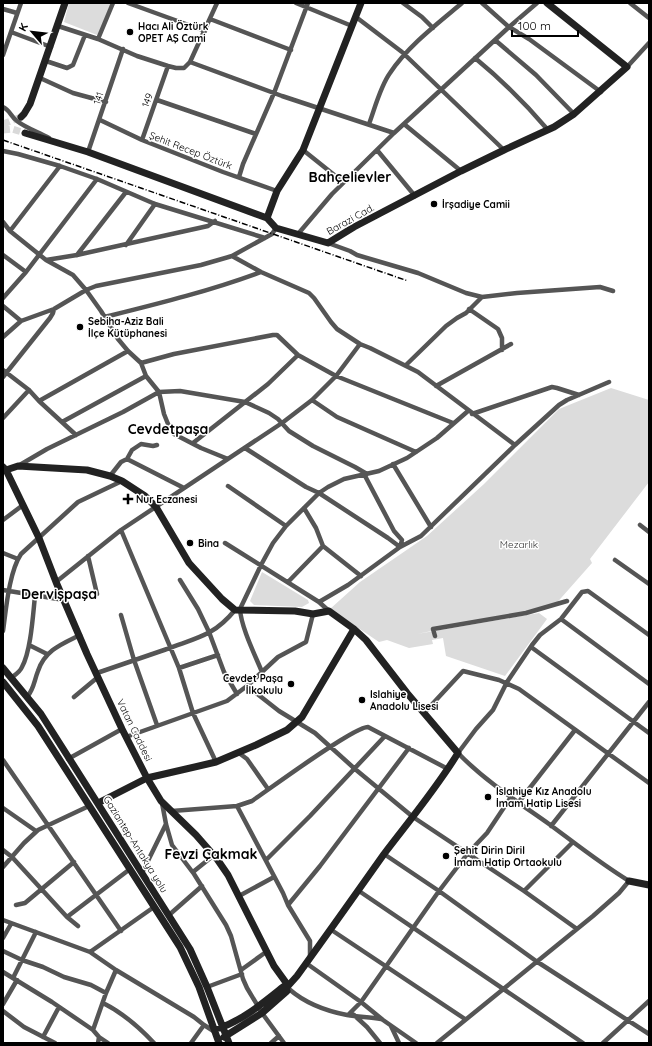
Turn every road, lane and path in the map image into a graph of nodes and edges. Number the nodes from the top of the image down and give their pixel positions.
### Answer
1 (20, 3) edge
2 (65, 3) edge
3 (113, 3) edge
4 (128, 3) edge
5 (217, 3) edge
6 (296, 3) edge
7 (361, 3) edge
8 (403, 3) edge
9 (462, 3) edge
10 (482, 3) edge
11 (537, 3) edge
12 (547, 3) edge
13 (630, 3) edge
14 (307, 5) edge
15 (3, 9) edge
16 (17, 13) junction
17 (356, 17) junction
18 (649, 18) edge
19 (210, 19) junction
20 (58, 26) junction
21 (352, 26) junction
22 (509, 27) junction
23 (433, 28) junction
24 (205, 31) junction
25 (11, 32) junction
26 (85, 35) junction
27 (98, 39) junction
28 (495, 40) junction
29 (649, 43) edge
30 (51, 47) junction
31 (123, 49) junction
32 (291, 50) junction
33 (3, 54) edge
34 (405, 55) junction
35 (475, 58) junction
36 (46, 61) junction
37 (190, 62) junction
38 (168, 66) junction
39 (627, 68) junction
40 (40, 78) junction
41 (441, 90) junction
42 (601, 92) junction
43 (274, 93) junction
44 (157, 100) junction
45 (106, 102) junction
46 (3, 107) edge
47 (321, 108) junction
48 (574, 114) junction
49 (21, 117) tunnel mouth
50 (100, 120) junction
51 (369, 124) junction
52 (404, 124) junction
53 (548, 130) junction
54 (394, 133) junction
55 (256, 134) junction
56 (24, 135) tunnel mouth
57 (142, 140) junction
58 (60, 145) junction
59 (303, 150) junction
60 (377, 150) junction
61 (504, 150) junction
62 (3, 151) edge
63 (88, 152) junction
64 (60, 166) junction
65 (462, 171) junction
66 (238, 177) junction
67 (97, 179) junction
68 (343, 182) junction
69 (277, 191) junction
70 (126, 192) junction
71 (415, 196) junction
72 (155, 204) junction
73 (267, 218) junction
74 (3, 222) edge
75 (215, 222) junction
76 (276, 228) junction
77 (10, 231) junction
78 (298, 234) junction
79 (265, 238) junction
80 (328, 243) junction
81 (125, 245) junction
82 (39, 254) junction
83 (77, 255) junction
84 (232, 256) junction
85 (4, 258) edge
86 (46, 260) junction
87 (26, 272) junction
88 (261, 272) junction
89 (86, 290) junction
90 (613, 291) dead end
91 (482, 297) junction
92 (3, 298) edge
93 (3, 306) edge
94 (54, 309) junction
95 (470, 309) junction
96 (105, 317) junction
97 (21, 321) junction
98 (3, 337) edge
99 (360, 344) junction
100 (511, 344) dead end
101 (502, 350) junction
102 (128, 351) junction
103 (298, 355) junction
104 (141, 363) junction
105 (406, 365) junction
106 (5, 371) edge
107 (146, 376) junction
108 (336, 376) junction
109 (3, 377) edge
110 (609, 382) dead end
111 (436, 386) junction
112 (29, 390) junction
113 (159, 392) junction
114 (579, 395) junction
115 (312, 400) junction
116 (39, 401) junction
117 (245, 402) junction
118 (470, 412) junction
119 (3, 418) edge
120 (62, 422) junction
121 (282, 423) junction
122 (453, 424) junction
123 (76, 435) junction
124 (193, 443) junction
125 (158, 445) dead end
126 (515, 445) junction
127 (245, 448) junction
128 (416, 452) junction
129 (127, 459) junction
130 (228, 459) junction
131 (393, 464) junction
132 (18, 466) junction
133 (5, 468) edge
134 (365, 474) junction
135 (110, 476) junction
136 (122, 481) junction
137 (228, 486) dead end
138 (184, 488) junction
139 (319, 493) junction
140 (23, 505) junction
141 (156, 507) junction
142 (304, 508) junction
143 (3, 520) edge
144 (640, 525) dead end
145 (286, 526) junction
146 (430, 527) junction
147 (121, 530) junction
148 (649, 532) edge
149 (39, 538) junction
150 (225, 543) dead end
151 (323, 546) junction
152 (400, 547) junction
153 (3, 553) edge
154 (88, 556) junction
155 (18, 559) junction
156 (615, 560) dead end
157 (261, 565) junction
158 (361, 576) junction
159 (180, 580) dead end
160 (56, 582) junction
161 (288, 582) junction
162 (649, 584) edge
163 (3, 590) edge
164 (9, 591) junction
165 (97, 594) dead end
166 (35, 596) junction
167 (64, 600) junction
168 (567, 600) dead end
169 (319, 602) junction
170 (238, 610) junction
171 (329, 611) junction
172 (121, 614) dead end
173 (313, 614) junction
174 (561, 619) junction
175 (354, 629) junction
176 (3, 631) edge
177 (209, 632) junction
178 (80, 635) junction
179 (649, 635) edge
180 (435, 636) dead end
181 (29, 645) junction
182 (171, 647) junction
183 (531, 647) junction
184 (47, 654) junction
185 (218, 655) junction
186 (134, 660) junction
187 (3, 668) edge
188 (179, 668) junction
189 (262, 672) junction
190 (97, 675) junction
191 (11, 678) junction
192 (3, 682) edge
193 (507, 682) junction
194 (649, 684) edge
195 (247, 686) junction
196 (237, 694) junction
197 (26, 697) junction
198 (74, 697) dead end
199 (649, 702) edge
200 (193, 713) junction
201 (424, 713) junction
202 (298, 722) junction
203 (633, 722) junction
204 (157, 725) junction
205 (122, 729) junction
206 (575, 730) junction
207 (649, 733) edge
208 (385, 736) junction
209 (126, 737) junction
210 (331, 746) junction
211 (409, 748) junction
212 (239, 753) junction
213 (458, 753) junction
214 (608, 754) junction
215 (68, 759) junction
216 (3, 760) edge
217 (216, 762) junction
218 (448, 768) junction
219 (355, 769) junction
220 (148, 778) junction
221 (649, 783) edge
222 (379, 788) junction
223 (268, 789) junction
224 (511, 797) junction
225 (161, 801) junction
226 (98, 803) junction
227 (518, 803) junction
228 (89, 806) junction
229 (237, 806) junction
230 (3, 808) edge
231 (172, 811) junction
232 (413, 817) junction
233 (166, 824) junction
234 (48, 825) junction
235 (551, 826) junction
236 (36, 831) junction
237 (572, 843) junction
238 (3, 850) edge
239 (468, 853) junction
240 (384, 854) junction
241 (214, 855) junction
242 (12, 857) junction
243 (266, 860) junction
244 (74, 862) junction
245 (3, 868) edge
246 (130, 869) junction
247 (193, 872) junction
248 (142, 873) junction
249 (274, 877) junction
250 (629, 881) junction
251 (649, 885) edge
252 (202, 886) junction
253 (41, 889) junction
254 (359, 891) junction
255 (439, 891) junction
256 (524, 891) junction
257 (96, 895) junction
258 (239, 896) junction
259 (16, 905) dead end
260 (288, 905) junction
261 (154, 907) junction
262 (169, 915) junction
263 (67, 917) junction
264 (3, 920) edge
265 (11, 924) junction
266 (78, 926) dead end
267 (414, 928) junction
268 (330, 929) junction
269 (577, 929) junction
270 (121, 931) junction
271 (36, 932) junction
272 (3, 938) edge
273 (3, 951) edge
274 (90, 952) junction
275 (266, 952) junction
276 (22, 960) junction
277 (308, 960) junction
278 (536, 961) junction
279 (386, 966) junction
280 (116, 970) junction
281 (3, 972) edge
282 (241, 972) junction
283 (15, 979) junction
284 (207, 987) junction
285 (287, 987) junction
286 (502, 989) junction
287 (106, 993) junction
288 (649, 1001) edge
289 (361, 1002) junction
290 (103, 1003) junction
291 (3, 1004) edge
292 (59, 1007) junction
293 (260, 1010) junction
294 (3, 1011) edge
295 (348, 1015) junction
296 (354, 1015) junction
297 (466, 1019) junction
298 (383, 1020) junction
299 (628, 1020) junction
300 (204, 1025) junction
301 (390, 1025) junction
302 (222, 1027) junction
303 (93, 1030) junction
304 (214, 1031) junction
305 (649, 1034) edge
306 (279, 1036) junction
307 (43, 1037) junction
308 (99, 1037) junction
309 (228, 1040) edge
310 (218, 1041) edge
311 (56, 1043) edge
312 (98, 1043) edge
313 (108, 1043) edge
314 (154, 1043) edge
315 (191, 1043) edge
316 (271, 1043) edge
317 (284, 1043) edge
318 (380, 1043) edge
319 (400, 1043) edge
320 (416, 1043) edge
321 (437, 1043) edge
322 (583, 1043) edge
323 (603, 1043) edge

1 - 16 street
2 - 20 street
3 - 27 street
4 - 24 street
5 - 19 street
6 - 14 street
7 - 17 street
8 - 23 street
9 - 23 street
10 - 22 street
11 - 22 street
12 - 39 street
13 - 18 street
14 - 21 street
14 - 32 street
15 - 16 street
16 - 25 street
17 - 21 street
17 - 34 street
19 - 24 street
19 - 32 street
20 - 26 street
20 - 30 street
21 - 47 street
22 - 28 street
22 - 42 street
23 - 34 street
24 - 37 street
25 - 30 street
25 - 33 street
26 - 27 street
26 - 36 street
27 - 31 street
28 - 35 street
28 - 48 street
29 - 39 street
30 - 36 street
31 - 38 street
31 - 45 street, 141
32 - 43 street
34 - 41 street
34 - 51 street
35 - 41 street
35 - 53 street
36 - 40 street
37 - 38 street
37 - 43 street
38 - 44 street, 149
39 - 42 street, Barazi Cad.
40 - 45 street
40 - 49 street
41 - 52 street
41 - 61 street
42 - 48 street, Barazi Cad.
43 - 47 street
43 - 55 street
44 - 55 street
44 - 57 street, 149
45 - 50 street, 141
46 - 58 street
47 - 51 street
47 - 59 street
48 - 53 street, Barazi Cad.
50 - 57 street, Şehit Recep Öztürk
50 - 63 street, 141
51 - 54 street
52 - 54 street
52 - 65 street
53 - 61 street, Barazi Cad.
54 - 60 street
55 - 66 street
56 - 58 street
57 - 66 street, Şehit Recep Öztürk
58 - 63 street
59 - 68 street
59 - 69 street
60 - 68 street
60 - 71 street
61 - 65 street, Barazi Cad.
62 - 64 street
63 - 73 street
64 - 67 street
64 - 77 street
65 - 71 street, Barazi Cad.
66 - 69 street, Şehit Recep Öztürk
67 - 70 street
67 - 82 street
68 - 78 street
69 - 73 street
70 - 72 street
70 - 83 street
71 - 80 street, Barazi Cad.
72 - 75 street
72 - 81 street
73 - 76 street
74 - 77 street
75 - 79 street
75 - 81 street
76 - 78 street, Barazi Cad.
76 - 79 street
77 - 82 street
78 - 80 street, Barazi Cad.
79 - 84 street
80 - 91 street
81 - 83 street
82 - 86 street
82 - 87 street
83 - 86 street
84 - 88 street
84 - 89 street
85 - 87 street
86 - 89 street
87 - 92 street
88 - 96 street
88 - 99 street
89 - 94 street
89 - 96 street
90 - 91 street
91 - 95 street
93 - 97 street
94 - 97 street
94 - 106 street
95 - 101 street
95 - 105 street
96 - 102 street
97 - 98 street
99 - 105 street
99 - 108 street
100 - 101 street
101 - 111 street
102 - 104 street
102 - 116 street
103 - 104 street
103 - 108 street
103 - 117 street
104 - 107 street
105 - 111 street
106 - 109 street
106 - 112 street
107 - 113 street
107 - 120 street
108 - 115 street
108 - 122 street
110 - 114 street
111 - 118 street
112 - 116 street
112 - 119 street
113 - 117 street
113 - 123 street
113 - 124 street
114 - 118 street
114 - 126 street
115 - 121 street
115 - 128 street
116 - 120 street
117 - 121 street
117 - 124 street
118 - 122 street
118 - 126 street
120 - 123 street
121 - 127 street
121 - 134 street
122 - 128 street
123 - 132 street
124 - 130 street
125 - 129 street
126 - 146 street
127 - 130 street
127 - 139 street
128 - 131 street
129 - 135 street
129 - 138 street
130 - 138 street
131 - 134 street
131 - 146 street
132 - 133 street
132 - 135 street
133 - 140 street, Vatan Caddesi
134 - 139 street
134 - 152 street
135 - 136 street
136 - 141 street
136 - 149 street
137 - 145 street
138 - 141 street
139 - 142 street
139 - 152 street
140 - 143 street
140 - 149 street, Vatan Caddesi
141 - 147 street
141 - 170 street
142 - 145 street
142 - 151 street
144 - 148 street
145 - 157 street
146 - 152 street
147 - 154 street
147 - 182 street
149 - 155 street
149 - 160 street, Vatan Caddesi
150 - 157 street
151 - 158 street
151 - 161 street
152 - 158 street
153 - 155 street
154 - 160 street
154 - 165 street
155 - 164 street
156 - 162 street
157 - 161 street
157 - 170 street
158 - 169 street
159 - 177 street
160 - 167 street, Vatan Caddesi
161 - 169 street
163 - 164 street
164 - 166 street
164 - 176 street
166 - 167 street
166 - 181 street
167 - 178 street, Vatan Caddesi
168 - 180 street
169 - 171 street
170 - 173 street
170 - 177 street
170 - 189 street
171 - 173 street
171 - 175 street
172 - 186 street
173 - 189 street
174 - 179 street
174 - 183 street
174 - 194 street
175 - 201 street
175 - 202 street, Vatan Caddesi
177 - 182 street
177 - 185 street
178 - 184 street
178 - 190 street, Vatan Caddesi
181 - 184 street
181 - 191 street
182 - 186 street
182 - 188 street
183 - 193 street
183 - 203 street
184 - 197 street
185 - 188 street
185 - 196 street
186 - 190 street
186 - 204 street
187 - 191 street, Gaziantep-Antakya yolu
188 - 200 street
189 - 195 street
190 - 198 street
190 - 205 street, Vatan Caddesi
191 - 197 street, Gaziantep-Antakya yolu
192 - 228 street, Gaziantep-Antakya yolu
193 - 201 street
193 - 206 street
193 - 213 street
195 - 196 street
195 - 202 street
196 - 200 street
197 - 215 street, Gaziantep-Antakya yolu
199 - 203 street
200 - 204 street
200 - 217 street
201 - 213 street
202 - 210 street
202 - 212 street, Vatan Caddesi
203 - 207 street
203 - 214 street
204 - 209 street
205 - 209 street, Vatan Caddesi
205 - 215 street
206 - 214 street
206 - 227 street
208 - 210 street
208 - 211 street
208 - 219 street
209 - 220 street, Vatan Caddesi
210 - 219 street
210 - 223 street
211 - 218 street
211 - 222 street
212 - 217 street, Vatan Caddesi
212 - 223 street
213 - 218 street
213 - 224 street
214 - 221 street
214 - 235 street
215 - 226 street, Gaziantep-Antakya yolu
216 - 234 street
217 - 220 street, Vatan Caddesi
218 - 232 street
219 - 222 street
219 - 243 street
220 - 225 street
220 - 226 street
222 - 232 street
222 - 260 street
223 - 229 street
224 - 227 street
224 - 239 street
225 - 231 street
225 - 233 street
226 - 248 street, Gaziantep-Antakya yolu
227 - 235 street
228 - 234 street
228 - 246 street, Gaziantep-Antakya yolu
229 - 231 street
229 - 243 street
230 - 236 street
231 - 241 street
232 - 239 street
232 - 240 street
233 - 247 street
233 - 248 street
234 - 236 street
234 - 244 street
235 - 237 street
236 - 242 street
237 - 250 street
237 - 256 street
238 - 242 street
239 - 255 street
239 - 256 street
240 - 254 street
240 - 255 street
241 - 247 street
241 - 258 street
242 - 245 street
242 - 253 street
243 - 249 street
244 - 253 street
244 - 257 street
246 - 257 street
246 - 261 street, Gaziantep-Antakya yolu
247 - 252 street
248 - 262 street, Gaziantep-Antakya yolu
249 - 258 street
249 - 260 street
250 - 251 street
250 - 269 street
252 - 262 street
252 - 282 street
253 - 259 street
253 - 263 street
254 - 267 street
254 - 268 street
255 - 267 street
255 - 278 street
256 - 269 street
257 - 263 street
257 - 270 street
258 - 275 street
260 - 277 street
261 - 270 street
261 - 304 street, Gaziantep-Antakya yolu
262 - 284 street, Gaziantep-Antakya yolu
263 - 266 street
264 - 265 street
265 - 271 street
265 - 272 street
267 - 279 street
267 - 286 street
268 - 277 street
268 - 279 street
269 - 278 street
270 - 274 street
271 - 274 street
271 - 276 street
273 - 276 street
274 - 280 street
275 - 282 street
275 - 285 street
276 - 283 street
276 - 287 street
277 - 285 street
277 - 289 street
278 - 286 street
278 - 299 street
279 - 289 street
279 - 297 street
280 - 287 street
280 - 300 street
281 - 283 street
282 - 284 street
282 - 293 street
283 - 291 street
283 - 292 street
284 - 302 street, Gaziantep-Antakya yolu
285 - 293 street
285 - 295 street
286 - 297 street
286 - 322 street
287 - 290 street
288 - 299 street
289 - 295 street
289 - 298 street
290 - 303 street
290 - 314 street
292 - 303 street
292 - 307 street
293 - 302 street
293 - 306 street
293 - 309 street
294 - 307 street
295 - 296 street
296 - 298 street
296 - 318 street
297 - 321 street
298 - 301 street
299 - 305 street
299 - 323 street
300 - 304 street
300 - 315 street
301 - 319 street
301 - 320 street
302 - 304 street
302 - 309 street, Gaziantep-Antakya yolu
303 - 308 street
304 - 310 street, Gaziantep-Antakya yolu
306 - 316 street
306 - 317 street
307 - 311 street
308 - 312 street
308 - 313 street
309 - 310 street

